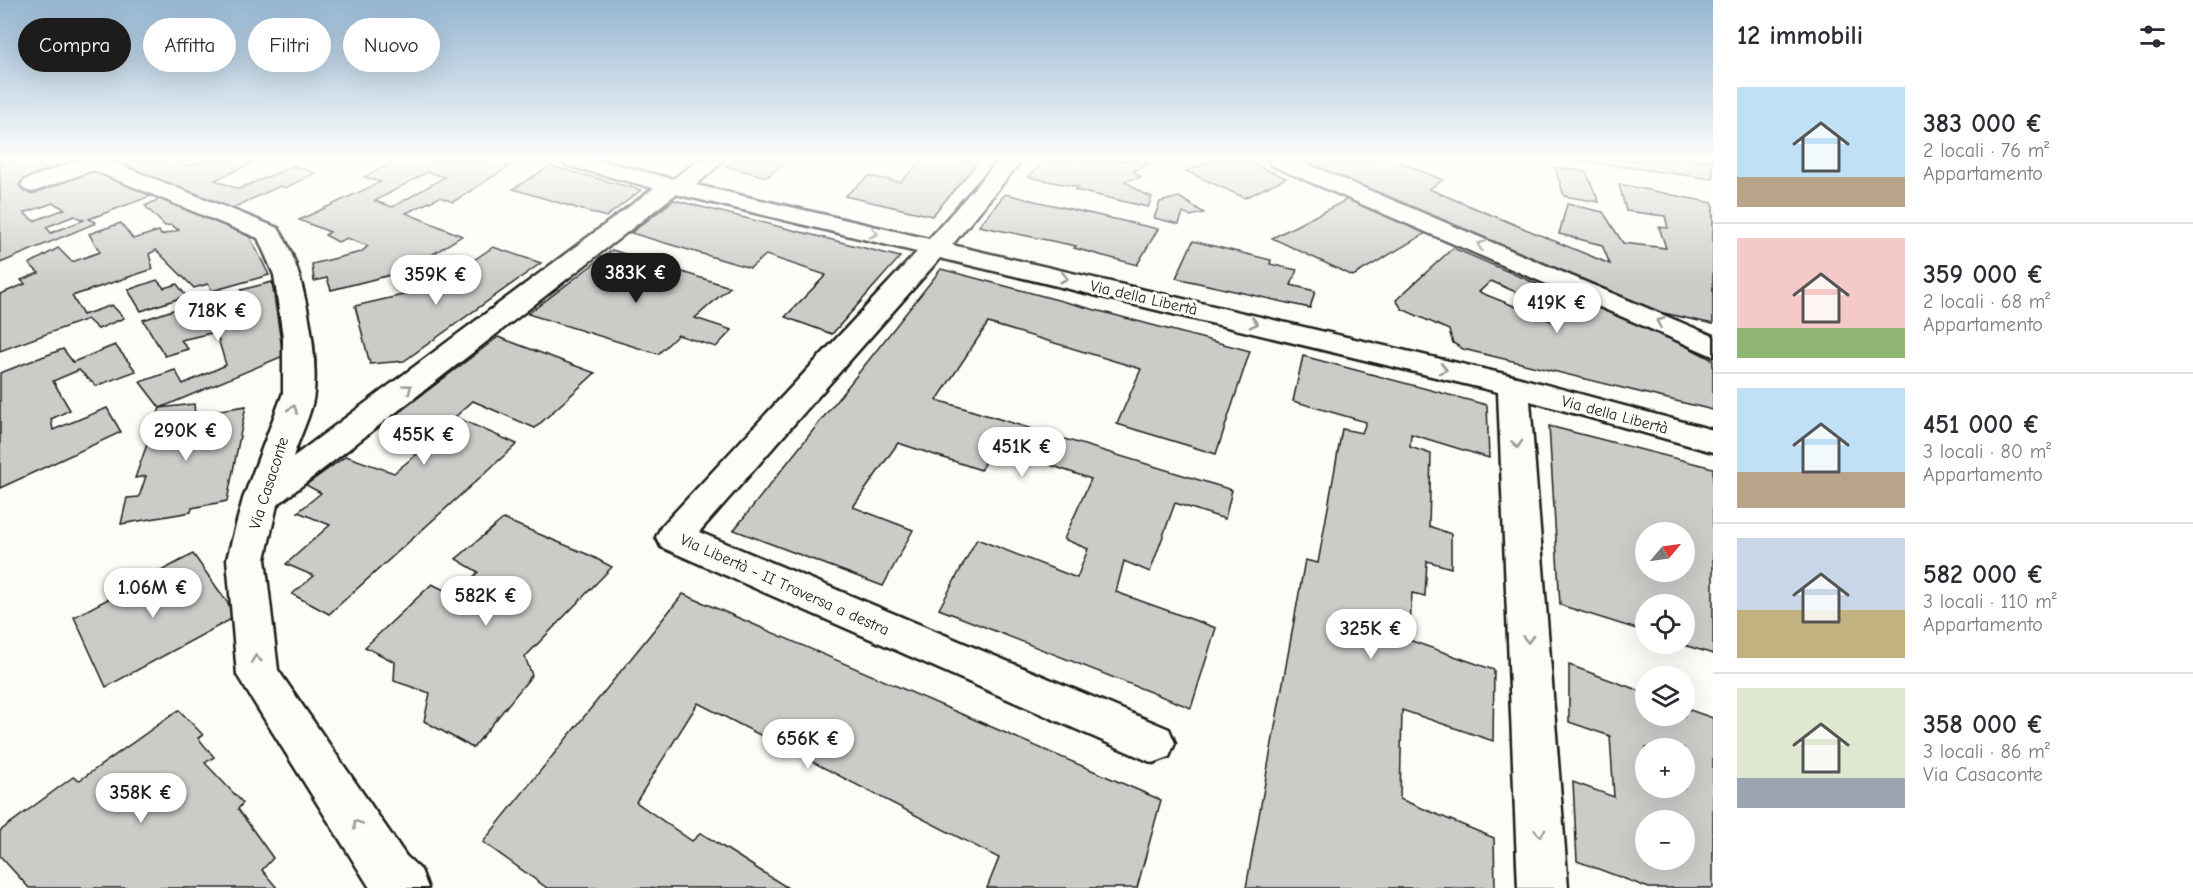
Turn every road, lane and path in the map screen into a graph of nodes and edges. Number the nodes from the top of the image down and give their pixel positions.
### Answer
1 (188, 201) edge
2 (655, 201) edge
3 (741, 201) edge
4 (975, 201) edge
5 (1376, 201) edge
6 (936, 247) junction
7 (1713, 346) edge
8 (1513, 386) junction
9 (1713, 441) edge
10 (261, 499) junction
11 (1153, 743) dead end
12 (388, 883) edge
13 (1543, 888) edge

10 -> 1 street, Via Casaconte
10 -> 2 street
3 -> 6 street, Via della Libertà
4 - 6 street
7 -> 5 street
6 -> 8 street, Via della Libertà
6 - 11 street, Via Libertà - II Traversa a destra
8 - 9 street, Via della Libertà
8 -> 13 street
12 -> 10 street, Via Casaconte

